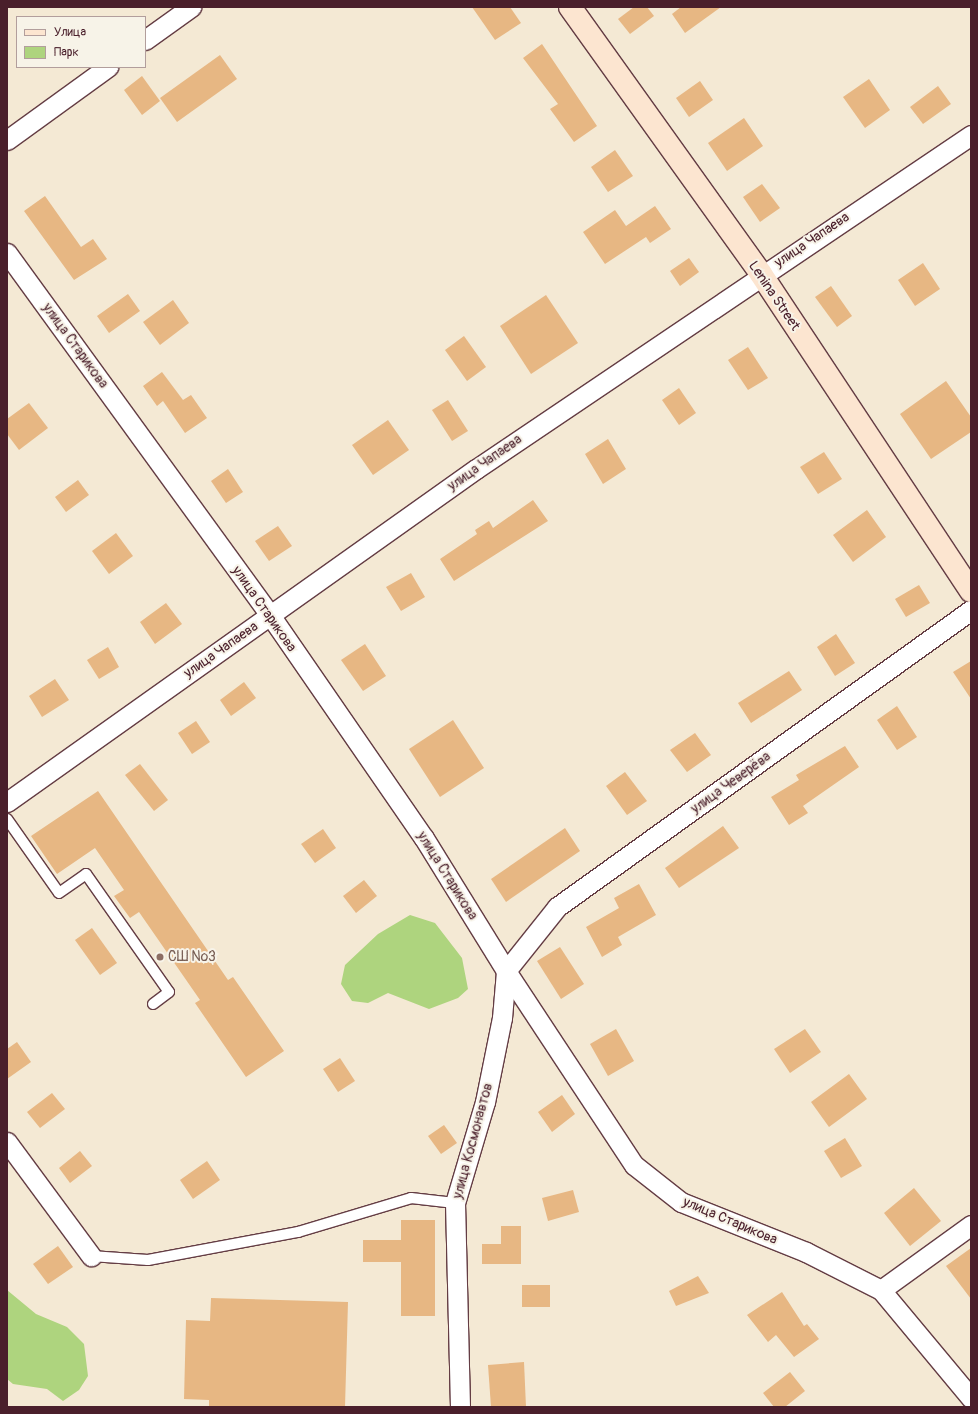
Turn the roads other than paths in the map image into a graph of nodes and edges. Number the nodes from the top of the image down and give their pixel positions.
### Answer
1 (191, 7) edge
2 (570, 7) edge
3 (146, 39) edge
4 (107, 68) edge
5 (971, 135) edge
6 (7, 140) edge
7 (7, 253) edge
8 (761, 274) junction
9 (971, 591) edge
10 (971, 610) edge
11 (270, 615) junction
12 (7, 802) edge
13 (7, 819) edge
14 (506, 971) junction
15 (153, 1004) dead end
16 (7, 1142) edge
17 (455, 1203) junction
18 (971, 1225) edge
19 (91, 1256) joint
20 (881, 1290) junction
21 (971, 1398) edge
22 (460, 1407) edge

1 - 3 street
2 - 8 street, Lenina Street
4 - 6 street
5 - 8 street, улица Чапаева
7 - 11 street, улица Старикова
8 - 9 street, Lenina Street
8 - 11 street, улица Чапаева
10 - 14 street, улица Чеверёва
11 - 12 street, улица Чапаева
11 - 14 street, улица Старикова
13 - 15 lane
14 - 17 street, улица Космонавтов
14 - 20 street, улица Старикова
16 - 19 street
17 - 19 lane
17 - 22 street, улица Космонавтов
18 - 20 street
20 - 21 street, улица Старикова

